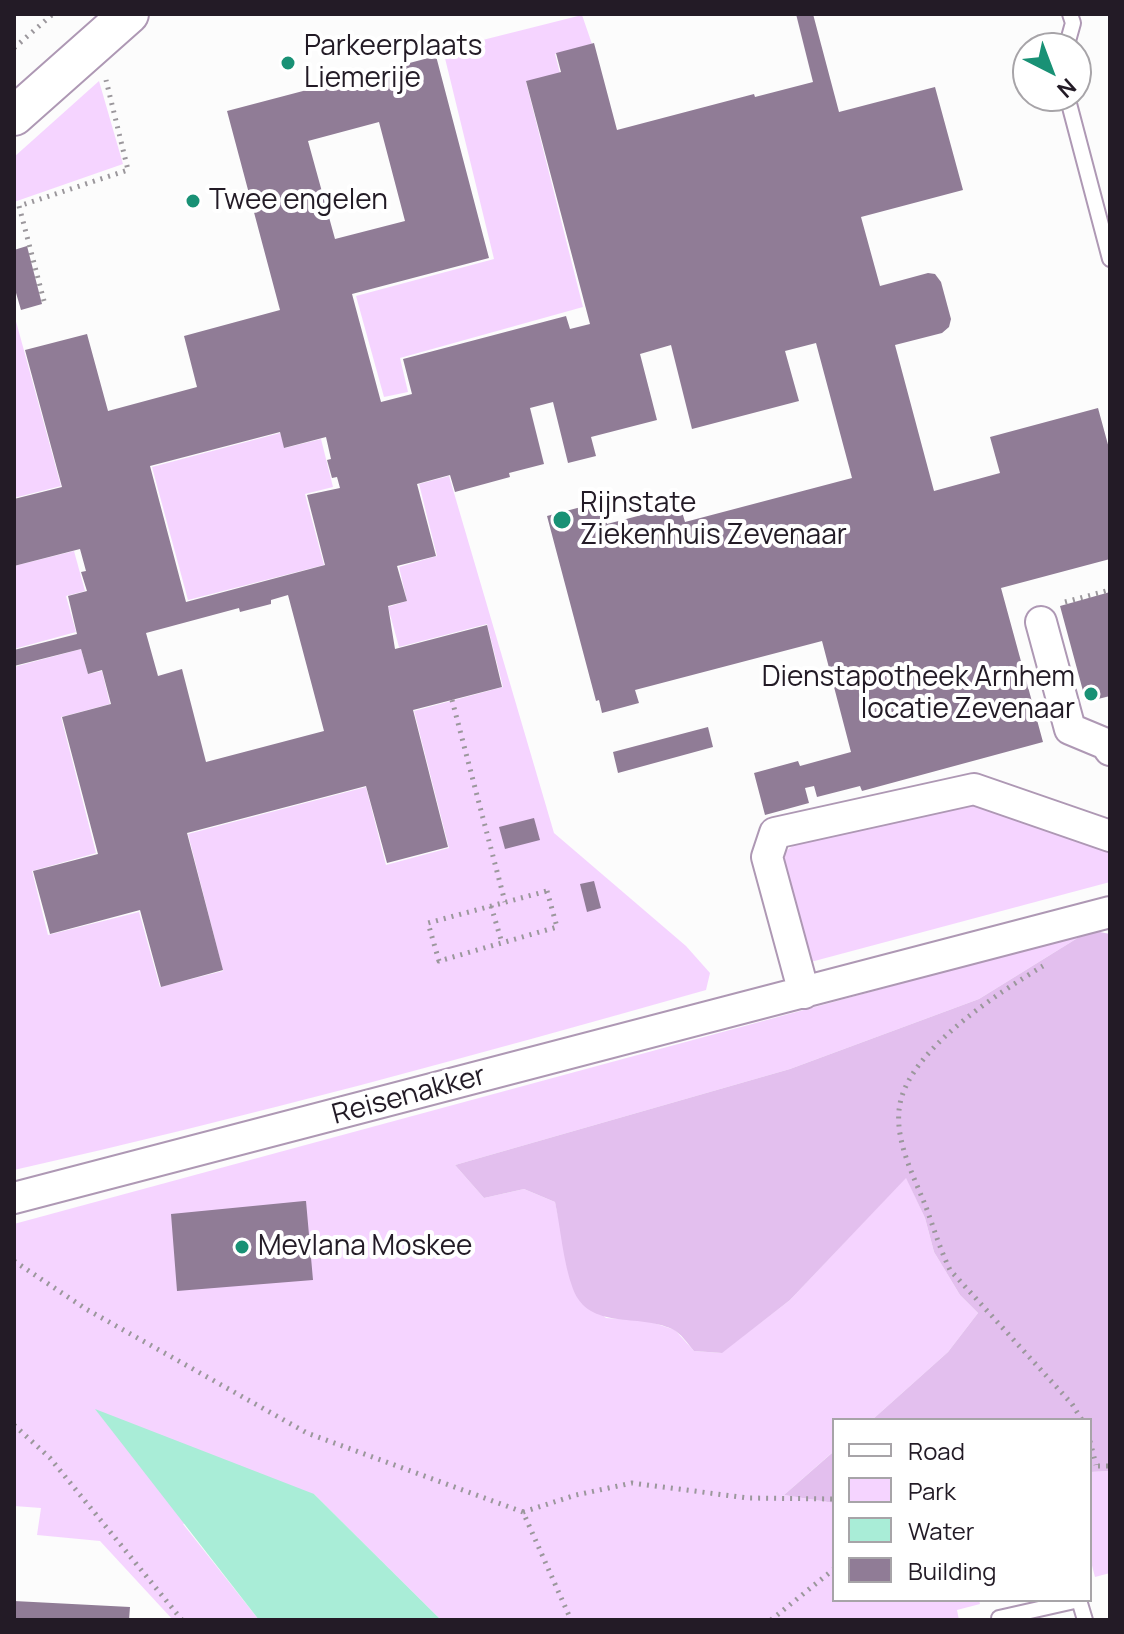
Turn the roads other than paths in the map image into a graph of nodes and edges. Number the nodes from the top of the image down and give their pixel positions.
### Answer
1 (129, 14) edge
2 (1071, 112) edge
3 (14, 116) edge
4 (1110, 259) edge
5 (1041, 622) dead end
6 (1110, 750) edge
7 (1110, 836) edge
8 (1110, 912) edge
9 (804, 993) junction
10 (14, 1198) edge
11 (1070, 1602) edge
12 (1000, 1620) edge

1 - 3 street
2 - 4 lane
5 - 6 street
7 - 9 street
8 - 9 street, Reisenakker
9 - 10 street, Reisenakker
11 - 12 lane

